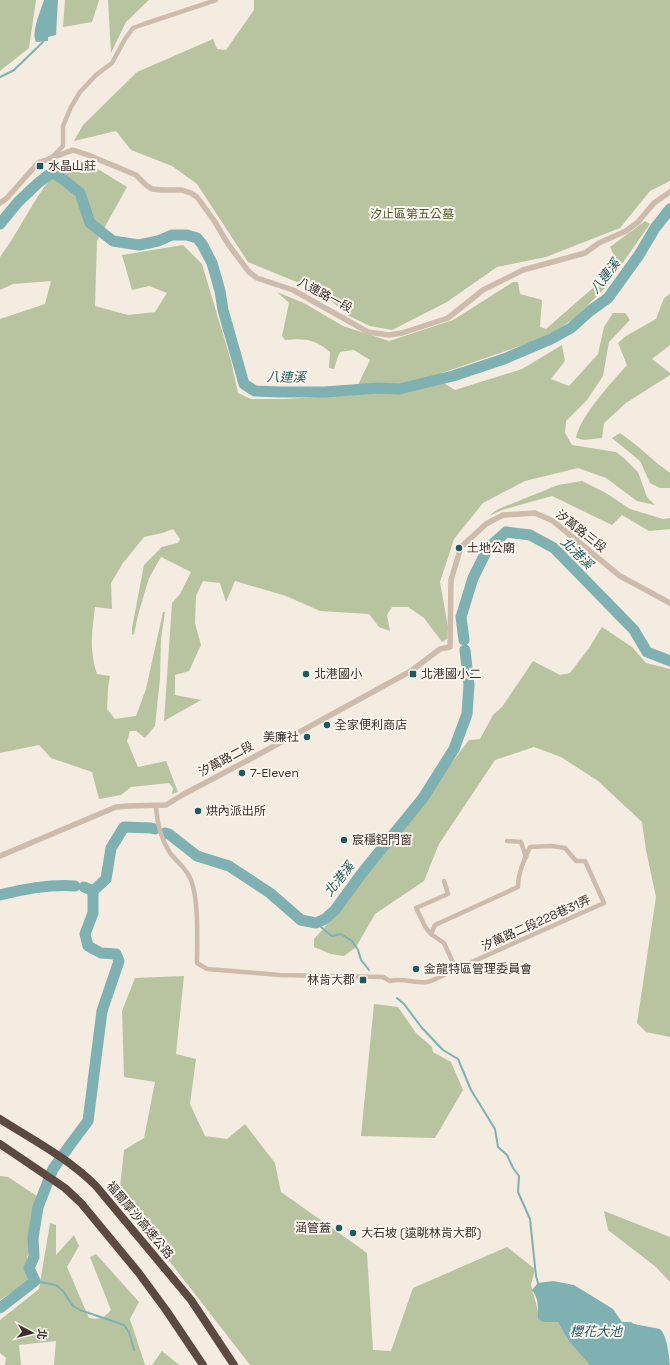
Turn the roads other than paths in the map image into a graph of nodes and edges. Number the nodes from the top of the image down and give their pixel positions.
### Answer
1 (216, 0) edge
2 (49, 160) junction
3 (670, 192) edge
4 (0, 204) edge
5 (670, 603) edge
6 (450, 647) joint
7 (156, 806) junction
8 (507, 841) dead end
9 (0, 856) edge
10 (526, 857) junction
11 (444, 881) dead end
12 (431, 934) junction
13 (456, 969) junction
14 (0, 1119) edge
15 (3, 1146) edge
16 (203, 1365) edge
17 (234, 1365) edge

1 - 2 street
2 - 3 street, 八連路一段
2 - 4 street, 八連路一段
5 - 6 street, 汐萬路三段
6 - 7 street, 汐萬路二段
7 - 9 street, 汐萬路二段
7 - 13 street, 汐萬路二段228巷31弄
8 - 10 street
10 - 12 street
10 - 13 street, 汐萬路二段228巷31弄
11 - 12 street
12 - 13 street
14 - 17 highway, 福爾摩沙高速公路
15 - 16 highway

